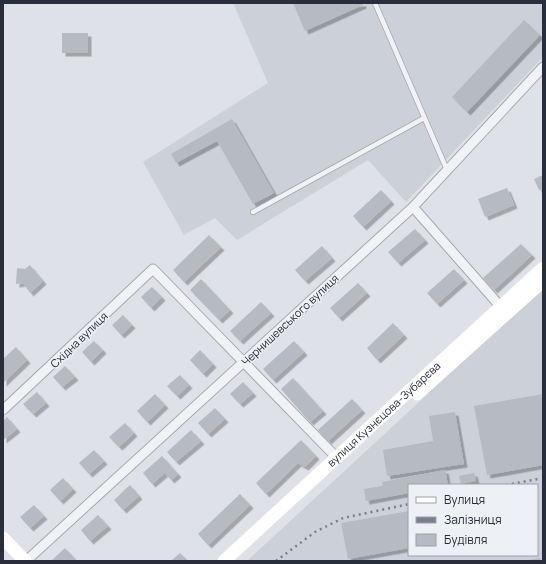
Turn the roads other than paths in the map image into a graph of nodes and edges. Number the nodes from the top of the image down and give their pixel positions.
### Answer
1 (375, 3) edge
2 (543, 67) edge
3 (424, 118) junction
4 (447, 171) junction
5 (413, 207) junction
6 (253, 212) dead end
7 (543, 268) edge
8 (543, 281) edge
9 (500, 306) junction
10 (244, 362) junction
11 (3, 410) edge
12 (336, 457) junction
13 (3, 538) edge
14 (25, 561) edge
15 (224, 561) edge
16 (237, 561) edge

1 - 3 lane
2 - 4 street, Чернишевського вулиця
3 - 4 lane
3 - 6 lane
4 - 5 street, Чернишевського вулиця
5 - 9 street
5 - 10 street, Чернишевського вулиця
7 - 9 main road, вулиця Кузнєцова-Зубарєва
8 - 16 main road, вулиця Кузнєцова-Зубарєва
9 - 12 main road, вулиця Кузнєцова-Зубарєва
10 - 11 street, Східна вулиця
10 - 12 street
10 - 14 street, Чернишевського вулиця
12 - 15 main road, вулиця Кузнєцова-Зубарєва
13 - 14 main road

